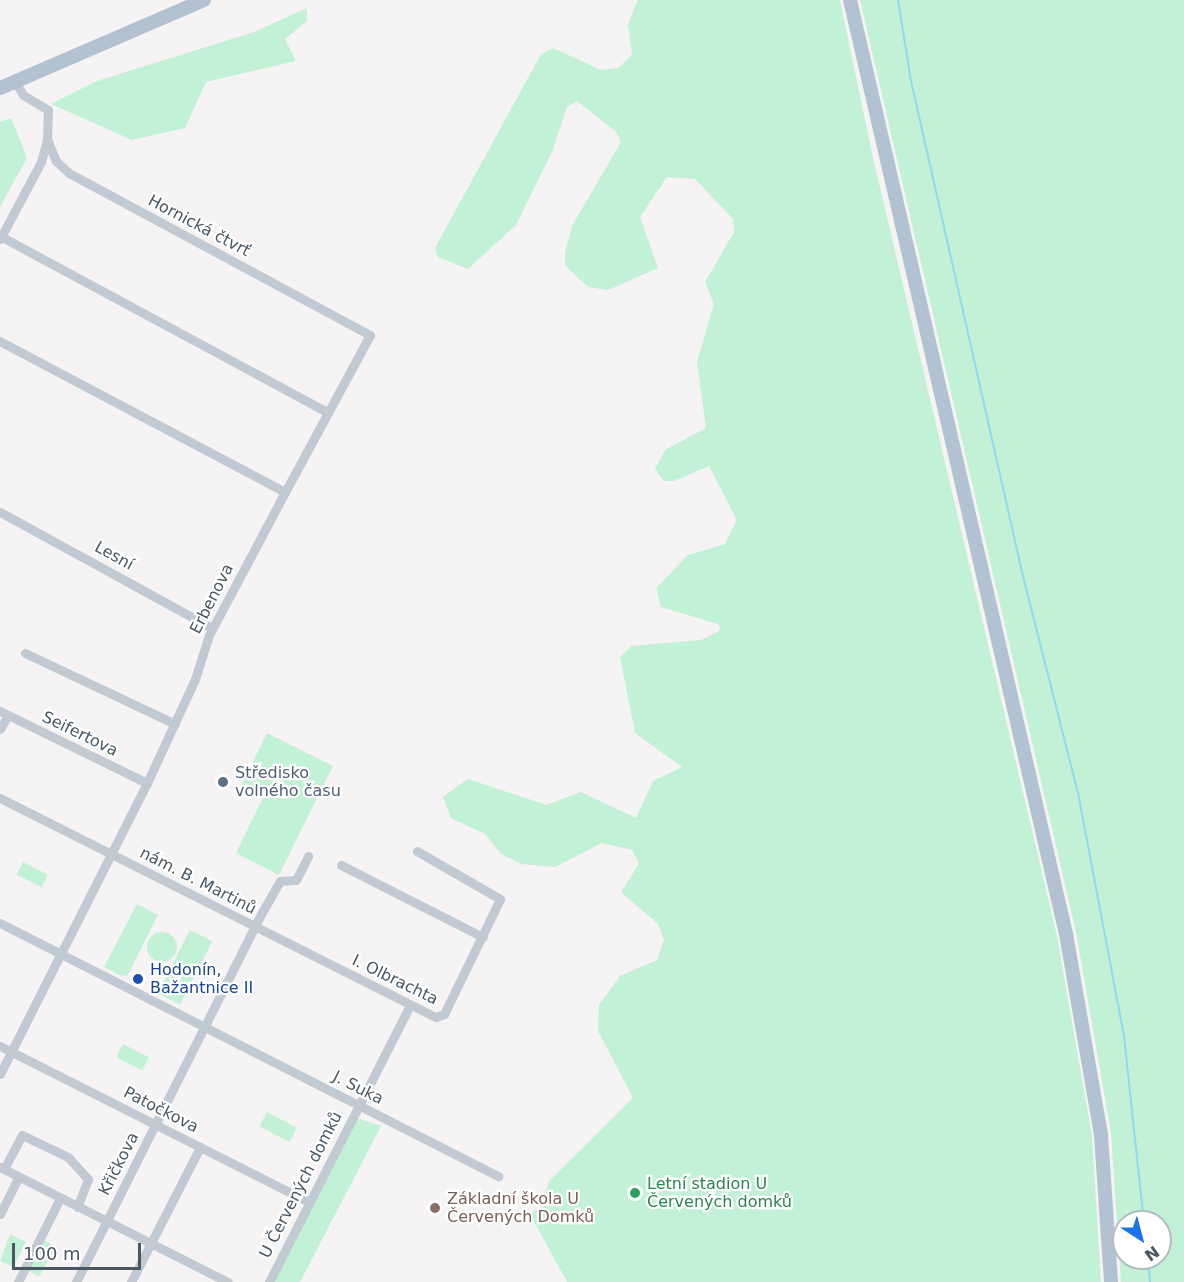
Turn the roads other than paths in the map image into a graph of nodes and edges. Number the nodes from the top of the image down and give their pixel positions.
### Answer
1 (204, 0) edge
2 (850, 0) edge
3 (15, 82) junction
4 (0, 88) edge
5 (47, 139) junction
6 (56, 161) junction
7 (41, 162) junction
8 (1, 238) edge
9 (0, 341) edge
10 (327, 412) junction
11 (285, 492) junction
12 (0, 512) edge
13 (212, 628) junction
14 (25, 652) dead end
15 (4, 713) edge
16 (175, 724) junction
17 (0, 729) edge
18 (147, 783) junction
19 (0, 798) edge
20 (417, 851) dead end
21 (111, 854) junction
22 (308, 856) dead end
23 (340, 865) dead end
24 (0, 924) edge
25 (255, 926) junction
26 (483, 937) junction
27 (60, 954) junction
28 (410, 1005) junction
29 (204, 1028) junction
30 (0, 1046) edge
31 (11, 1052) junction
32 (0, 1074) edge
33 (359, 1105) junction
34 (157, 1124) junction
35 (200, 1147) junction
36 (2, 1168) edge
37 (19, 1176) junction
38 (498, 1176) dead end
39 (60, 1198) junction
40 (309, 1202) junction
41 (77, 1207) junction
42 (0, 1214) edge
43 (106, 1222) junction
44 (151, 1244) junction
45 (18, 1282) edge
46 (76, 1282) edge
47 (131, 1282) edge
48 (228, 1282) edge
49 (269, 1282) edge
50 (1111, 1282) edge

1 - 3 main road
2 - 50 main road
3 - 4 main road
3 - 5 street
5 - 6 street
5 - 7 street
6 - 7 street
6 - 10 street, Hornická čtvrť
7 - 8 street
8 - 10 street
9 - 11 street
10 - 11 street, Hornická čtvrť
11 - 13 street, Erbenova
12 - 13 street, Lesní
13 - 16 street, Erbenova
14 - 16 street
15 - 17 street
15 - 18 street, Seifertova
16 - 18 street, Erbenova
18 - 21 street, Erbenova
19 - 21 street
20 - 26 street, I. Olbrachta
21 - 25 street, nám. B. Martinů
21 - 27 street
22 - 25 street
23 - 26 street
24 - 27 street
25 - 28 street, I. Olbrachta
25 - 29 street, nám. B. Martinů
26 - 28 street, I. Olbrachta
27 - 29 street
27 - 31 street
28 - 33 street, U Červených domků
29 - 33 street, J. Suka
29 - 34 street, Křičkova
30 - 31 street, Patočkova
31 - 32 street
31 - 34 street, Patočkova
33 - 38 street, J. Suka
33 - 40 street, U Červených domků
34 - 35 street, Patočkova
34 - 43 street, Křičkova
35 - 40 street, Patočkova
35 - 44 street
36 - 37 street
36 - 41 street
37 - 39 street
37 - 42 street
39 - 41 street
39 - 45 street
40 - 49 street, U Červených domků
41 - 43 street
43 - 44 street
43 - 46 street, Křičkova
44 - 47 street
44 - 48 street

